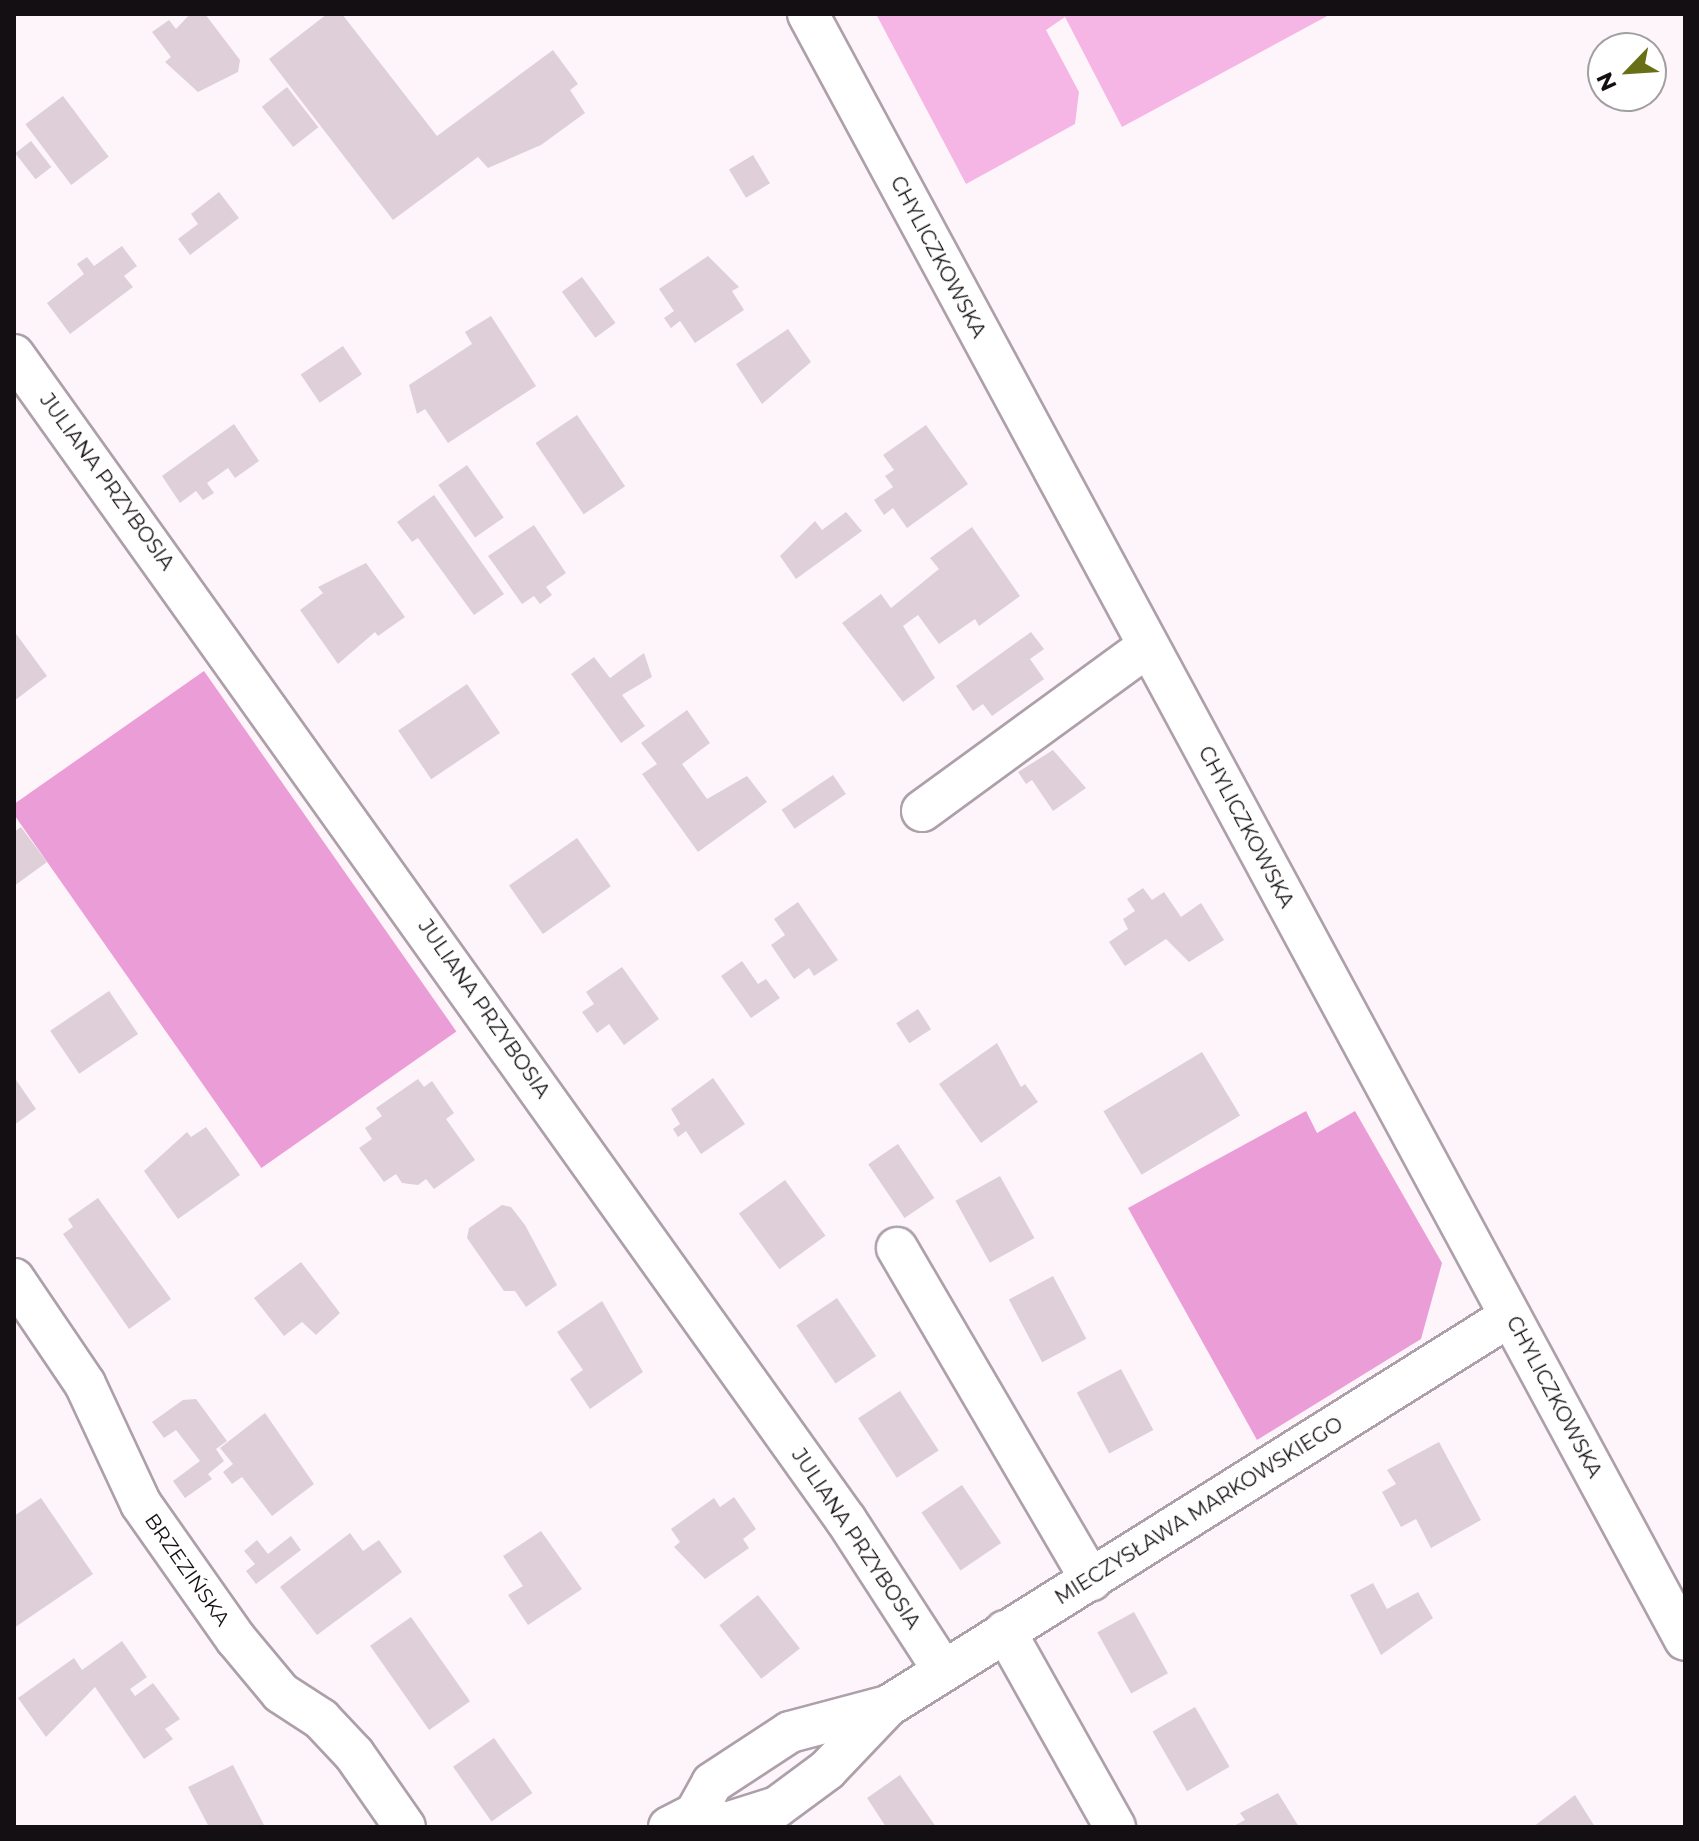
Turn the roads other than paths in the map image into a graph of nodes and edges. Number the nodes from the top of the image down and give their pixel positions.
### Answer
1 (808, 14) edge
2 (14, 355) edge
3 (1148, 646) junction
4 (922, 811) dead end
5 (897, 1248) dead end
6 (14, 1279) edge
7 (1510, 1316) junction
8 (1091, 1580) junction
9 (1005, 1631) junction
10 (1685, 1640) edge
11 (943, 1670) junction
12 (888, 1706) junction
13 (798, 1813) edge
14 (682, 1820) edge
15 (405, 1827) edge
16 (1115, 1827) edge

1 - 3 street, CHYLICZKOWSKA
2 - 11 street, JULIANA PRZYBOSIA
3 - 4 street
3 - 7 street, CHYLICZKOWSKA
5 - 8 street
6 - 15 street, BRZEZIŃSKA
7 - 8 street, MIECZYSŁAWA MARKOWSKIEGO
7 - 10 street, CHYLICZKOWSKA
8 - 9 street, MIECZYSŁAWA MARKOWSKIEGO
9 - 11 street, MIECZYSŁAWA MARKOWSKIEGO
9 - 16 street
11 - 12 street, MIECZYSŁAWA MARKOWSKIEGO
12 - 13 street, MIECZYSŁAWA MARKOWSKIEGO
12 - 14 street, MIECZYSŁAWA MARKOWSKIEGO
13 - 14 street, MIECZYSŁAWA MARKOWSKIEGO

